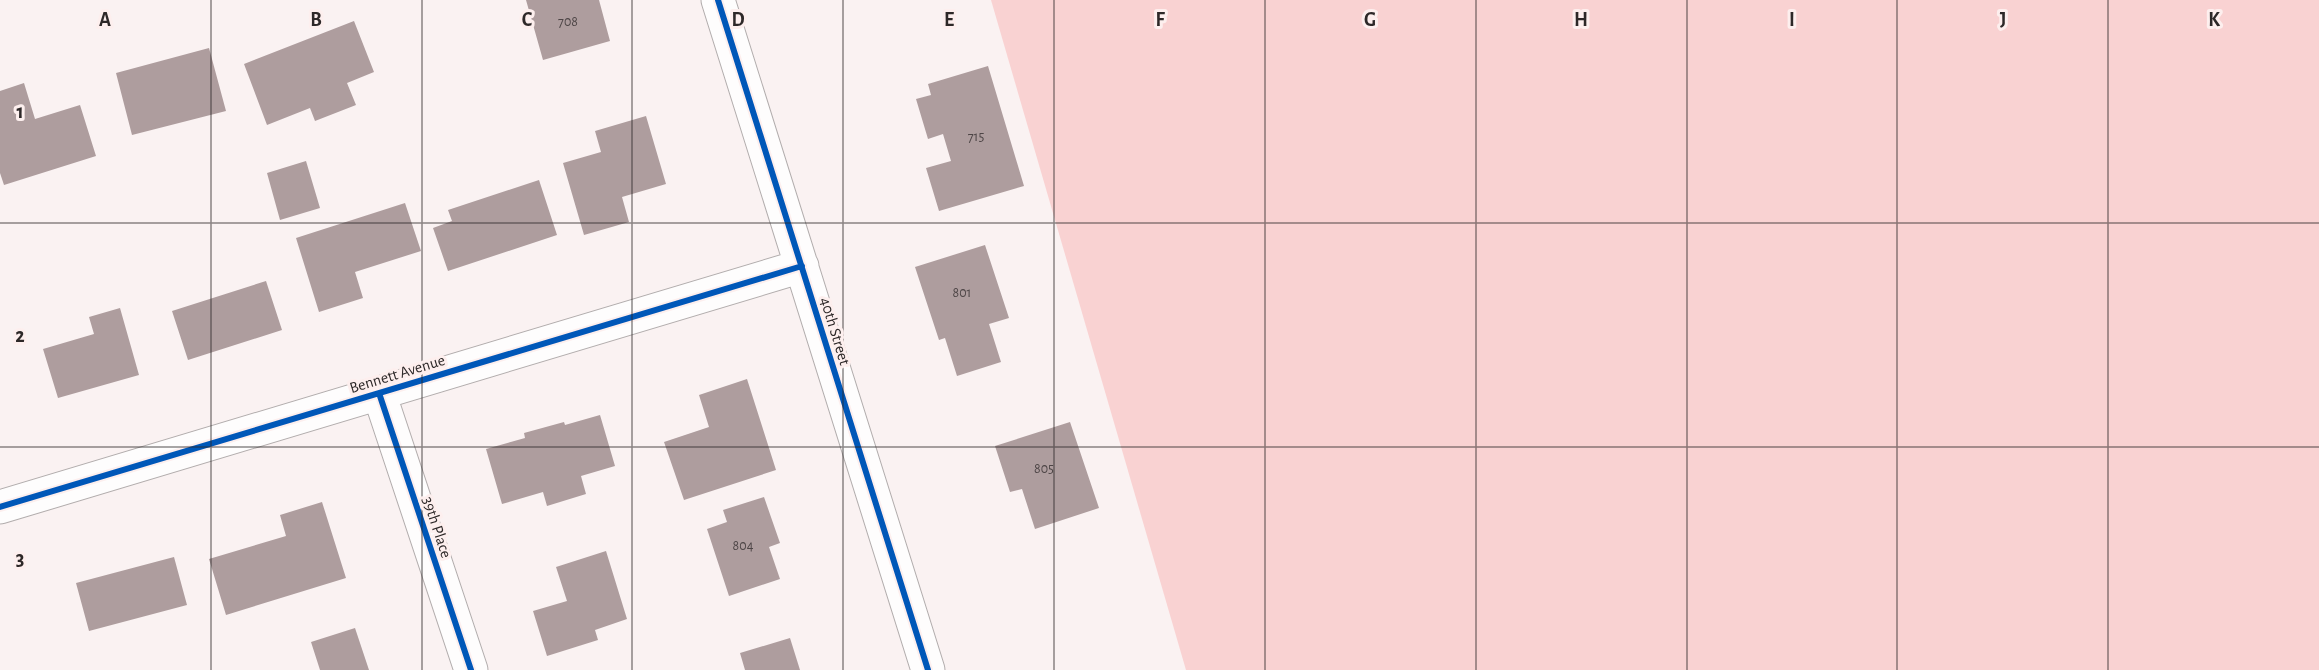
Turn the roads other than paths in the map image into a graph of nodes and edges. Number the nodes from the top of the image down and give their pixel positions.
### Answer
1 (718, 0) edge
2 (802, 266) junction
3 (380, 393) junction
4 (0, 507) edge
5 (471, 670) edge
6 (928, 670) edge

1 - 2 street, 40th Street
2 - 3 street, Bennett Avenue
2 - 6 street, 40th Street
3 - 4 street, Bennett Avenue
3 - 5 street, 39th Place

